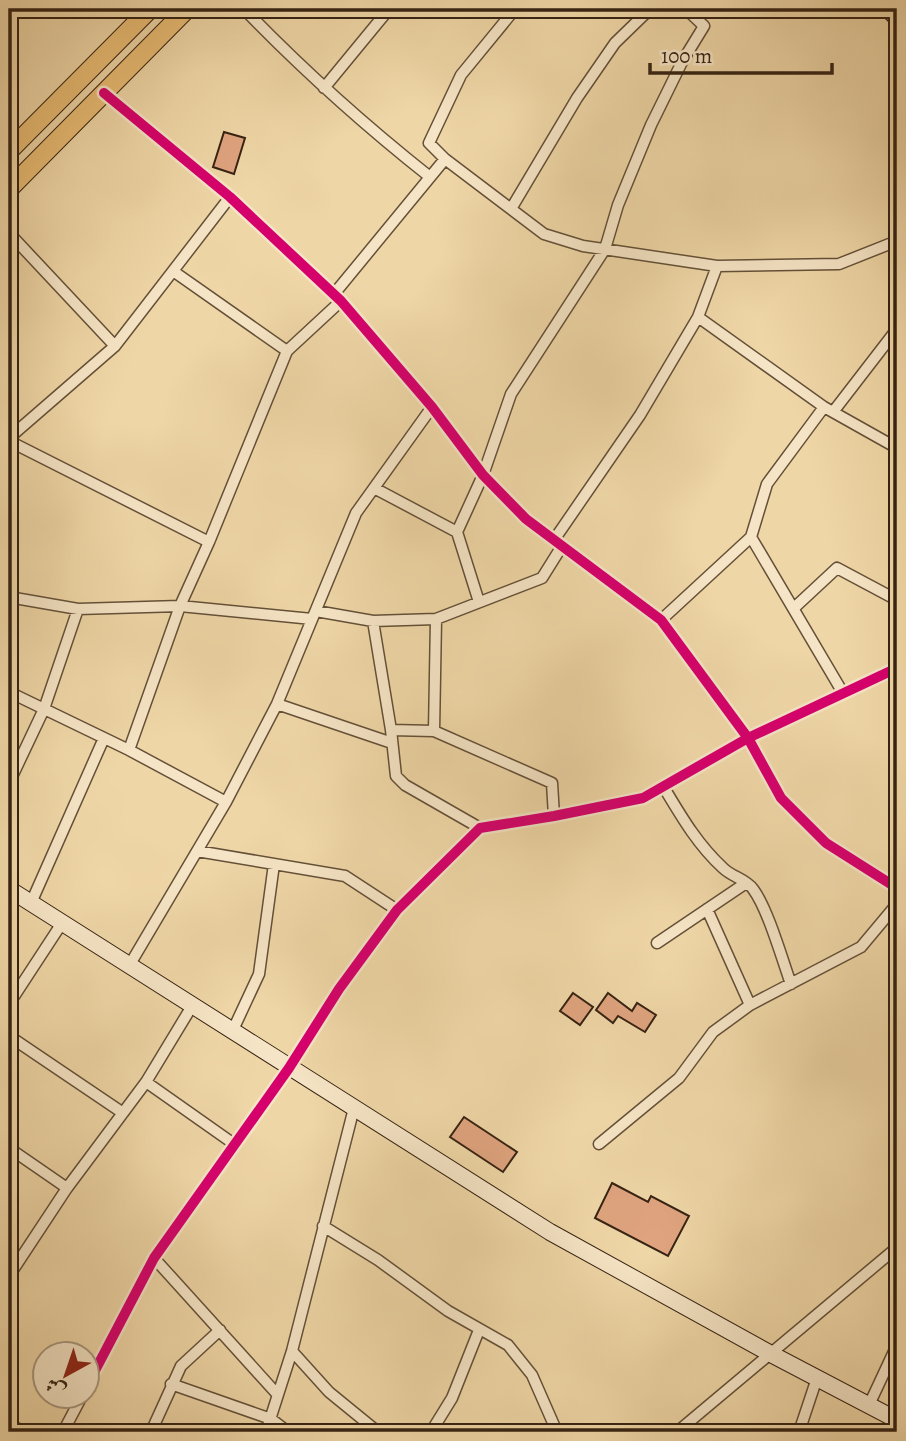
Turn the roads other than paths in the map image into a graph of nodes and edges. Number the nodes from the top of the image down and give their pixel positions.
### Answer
1 (150, 9) edge
2 (187, 9) edge
3 (244, 9) edge
4 (389, 9) edge
5 (515, 9) edge
6 (650, 9) edge
7 (686, 9) edge
8 (892, 9) edge
9 (897, 14) edge
10 (324, 88) junction
11 (104, 93) junction
12 (9, 150) edge
13 (445, 159) junction
14 (430, 177) junction
15 (9, 189) edge
16 (230, 197) junction
17 (511, 209) junction
18 (9, 233) edge
19 (897, 241) edge
20 (605, 250) junction
21 (717, 266) junction
22 (173, 271) junction
23 (337, 298) junction
24 (698, 317) junction
25 (897, 329) edge
26 (115, 346) junction
27 (287, 351) junction
28 (432, 407) junction
29 (828, 410) junction
30 (9, 439) edge
31 (897, 448) edge
32 (483, 475) junction
33 (374, 488) junction
34 (457, 532) junction
35 (751, 537) junction
36 (209, 542) junction
37 (558, 543) junction
38 (9, 597) edge
39 (897, 600) edge
40 (478, 603) junction
41 (180, 606) junction
42 (794, 608) junction
43 (78, 609) junction
44 (314, 615) junction
45 (436, 619) junction
46 (661, 620) junction
47 (373, 621) junction
48 (897, 668) edge
49 (9, 692) edge
50 (843, 694) junction
51 (277, 704) junction
52 (44, 709) junction
53 (391, 730) junction
54 (434, 731) junction
55 (104, 738) junction
56 (748, 738) junction
57 (392, 743) junction
58 (129, 750) junction
59 (9, 783) edge
60 (663, 786) junction
61 (226, 802) junction
62 (554, 816) junction
63 (480, 828) junction
64 (197, 850) junction
65 (274, 864) junction
66 (746, 883) junction
67 (9, 888) edge
68 (897, 888) edge
69 (31, 903) junction
70 (897, 904) edge
71 (707, 909) junction
72 (397, 910) junction
73 (62, 923) junction
74 (657, 943) dead end
75 (129, 966) junction
76 (791, 984) junction
77 (9, 1004) edge
78 (750, 1005) junction
79 (192, 1006) junction
80 (232, 1031) junction
81 (9, 1036) edge
82 (289, 1068) junction
83 (146, 1082) junction
84 (354, 1108) junction
85 (123, 1113) junction
86 (234, 1144) junction
87 (599, 1144) dead end
88 (9, 1148) edge
89 (67, 1188) junction
90 (323, 1226) junction
91 (897, 1243) edge
92 (154, 1258) junction
93 (9, 1276) edge
94 (219, 1330) junction
95 (479, 1330) junction
96 (897, 1345) edge
97 (292, 1351) junction
98 (771, 1354) junction
99 (102, 1357) edge
100 (817, 1378) junction
101 (171, 1384) junction
102 (277, 1394) junction
103 (869, 1405) junction
104 (75, 1410) edge
105 (271, 1419) junction
106 (897, 1420) edge
107 (9, 1424) edge
108 (684, 1430) edge
109 (24, 1432) edge
110 (64, 1432) edge
111 (151, 1432) edge
112 (266, 1432) edge
113 (288, 1432) edge
114 (378, 1432) edge
115 (431, 1432) edge
116 (557, 1432) edge
117 (799, 1432) edge

1 - 12 main road
2 - 11 main road
3 - 10 street
4 - 10 street
5 - 13 street
6 - 17 street
7 - 20 street
8 - 9 highway
10 - 14 street
11 - 15 main road
11 - 16 street
13 - 14 street
13 - 17 street
14 - 23 street
16 - 22 street
16 - 23 street
17 - 20 street
18 - 26 street
19 - 21 street
20 - 21 street
20 - 32 street
21 - 24 street
22 - 26 street
22 - 27 street
23 - 27 street
23 - 28 street
24 - 29 street
24 - 37 street
25 - 29 street
26 - 30 street
27 - 36 street
28 - 32 street
28 - 33 street
29 - 31 street
29 - 35 street
30 - 36 street
32 - 34 street
32 - 37 street
33 - 34 street
33 - 44 street
34 - 40 street
35 - 42 street
35 - 46 street
36 - 41 street
37 - 40 street
37 - 46 street
38 - 43 street
39 - 42 street
40 - 45 street
41 - 43 street
41 - 44 street
41 - 58 street
42 - 50 street
43 - 52 street
44 - 47 street
44 - 51 street
45 - 47 street
45 - 54 street
46 - 56 street
47 - 53 street
48 - 50 street
49 - 52 street
50 - 56 street
51 - 57 street
51 - 61 street
52 - 55 street
52 - 59 street
53 - 54 street
53 - 57 street
54 - 62 street
55 - 58 street
55 - 69 street
56 - 60 street
56 - 68 street
57 - 63 street
58 - 61 street
60 - 62 street
60 - 66 street
61 - 64 street
62 - 63 street
63 - 72 street
64 - 65 street
64 - 75 street
65 - 72 street
65 - 80 street
66 - 71 street
66 - 76 street
67 - 69 main road
69 - 73 main road
70 - 76 street
71 - 74 street
71 - 78 street
72 - 82 street
73 - 75 main road
73 - 77 street
75 - 79 main road
76 - 78 street
78 - 87 street
79 - 80 main road
79 - 83 street
80 - 82 main road
81 - 85 street
82 - 84 main road
82 - 86 street
83 - 85 street
83 - 86 street
84 - 90 street
84 - 98 main road
85 - 89 street
86 - 92 street
88 - 89 street
89 - 93 street
90 - 95 street
90 - 97 street
91 - 98 street
92 - 94 street
92 - 99 street
94 - 101 street
94 - 102 street
95 - 115 street
95 - 116 street
96 - 103 street
97 - 102 street
97 - 114 street
98 - 100 main road
98 - 108 street
100 - 103 main road
100 - 117 street
101 - 105 street
101 - 111 street
102 - 105 street
103 - 106 main road
104 - 110 street
105 - 112 street
105 - 113 street
107 - 109 street

